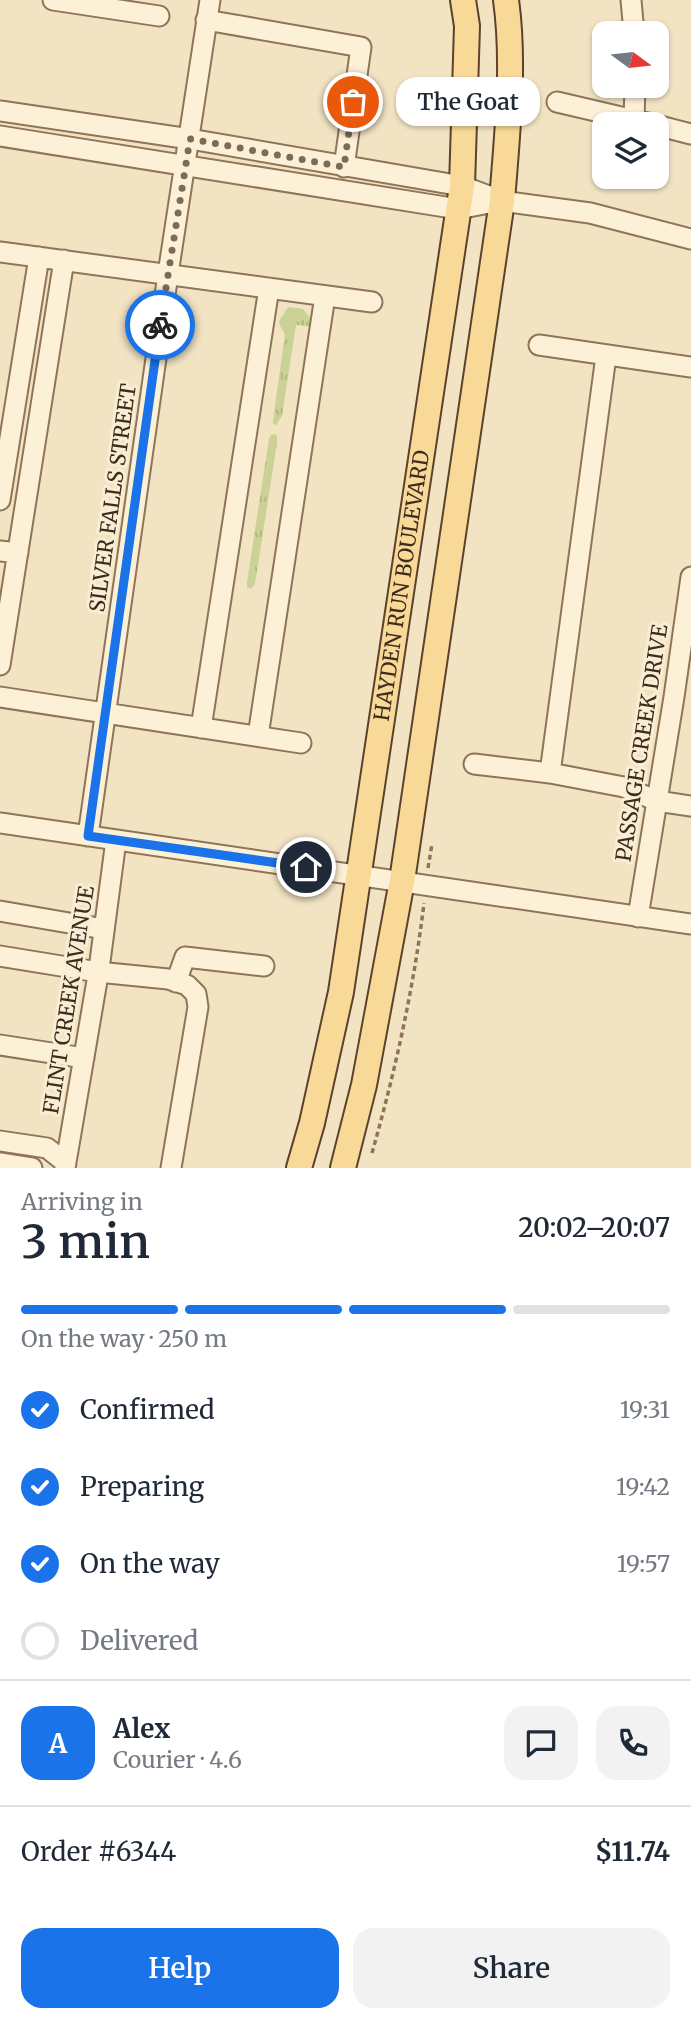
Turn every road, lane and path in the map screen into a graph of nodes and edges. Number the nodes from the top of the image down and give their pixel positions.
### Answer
1 (53, 0) edge
2 (210, 0) edge
3 (463, 0) edge
4 (506, 0) edge
5 (631, 0) edge
6 (85, 2) edge
7 (159, 16) dead end
8 (206, 20) junction
9 (633, 21) edge
10 (556, 102) dead end
11 (0, 111) edge
12 (599, 112) edge
13 (669, 128) edge
14 (691, 134) edge
15 (0, 136) edge
16 (190, 139) junction
17 (184, 166) junction
18 (344, 167) junction
19 (460, 197) junction
20 (502, 201) junction
21 (691, 239) edge
22 (0, 252) edge
23 (38, 257) junction
24 (64, 260) junction
25 (168, 274) junction
26 (270, 288) junction
27 (325, 296) junction
28 (372, 302) dead end
29 (539, 345) dead end
30 (606, 356) junction
31 (691, 367) edge
32 (13, 416) junction
33 (39, 419) junction
34 (0, 500) edge
35 (9, 552) edge
36 (690, 587) edge
37 (0, 665) edge
38 (0, 697) edge
39 (683, 698) edge
40 (106, 713) junction
41 (201, 728) junction
42 (258, 736) junction
43 (301, 743) dead end
44 (474, 764) dead end
45 (550, 773) junction
46 (656, 801) junction
47 (691, 806) edge
48 (0, 823) edge
49 (88, 836) junction
50 (116, 840) junction
51 (360, 874) junction
52 (402, 881) junction
53 (0, 911) edge
54 (638, 917) junction
55 (691, 924) edge
56 (104, 929) junction
57 (0, 956) edge
58 (264, 966) dead end
59 (98, 972) junction
60 (176, 982) junction
61 (0, 1045) edge
62 (84, 1058) junction
63 (0, 1141) edge
64 (0, 1163) edge
65 (61, 1166) edge
66 (32, 1168) edge
67 (170, 1168) edge
68 (299, 1168) edge
69 (343, 1168) edge

1 - 6 street
2 - 8 street, SILVER FALLS STREET
3 - 19 main road, HAYDEN RUN BOULEVARD
4 - 20 main road, HAYDEN RUN BOULEVARD
5 - 9 street
6 - 7 street
8 - 16 street, SILVER FALLS STREET
8 - 18 street
10 - 12 street
11 - 16 street
13 - 14 street
15 - 17 street
16 - 17 street, SILVER FALLS STREET
16 - 18 street
17 - 19 street
17 - 25 street, SILVER FALLS STREET
18 - 19 street
19 - 20 street
19 - 51 main road, HAYDEN RUN BOULEVARD
20 - 21 street
20 - 52 main road, HAYDEN RUN BOULEVARD
22 - 23 street
23 - 24 street
23 - 32 street
24 - 25 street
24 - 33 street
25 - 26 street
25 - 40 street, SILVER FALLS STREET
26 - 27 street
26 - 41 street
27 - 28 street
27 - 42 street
29 - 30 street
30 - 31 street
30 - 45 street
32 - 33 street
32 - 34 street
33 - 35 street
35 - 37 street
36 - 39 street, PASSAGE CREEK DRIVE
38 - 40 street
39 - 46 street, PASSAGE CREEK DRIVE
40 - 41 street
40 - 49 street, SILVER FALLS STREET
41 - 42 street
42 - 43 street
44 - 45 street
45 - 46 street
46 - 47 street
46 - 54 street, PASSAGE CREEK DRIVE
48 - 49 street
49 - 50 street
50 - 51 street
50 - 56 street, FLINT CREEK AVENUE
51 - 52 street
51 - 68 main road, HAYDEN RUN BOULEVARD
52 - 54 street
52 - 69 main road, HAYDEN RUN BOULEVARD
53 - 56 street
54 - 55 street
56 - 59 street, FLINT CREEK AVENUE
57 - 59 street
58 - 60 street
59 - 60 street
59 - 62 street, FLINT CREEK AVENUE
60 - 67 street
61 - 62 street
62 - 65 street, FLINT CREEK AVENUE
63 - 65 street
64 - 66 street

